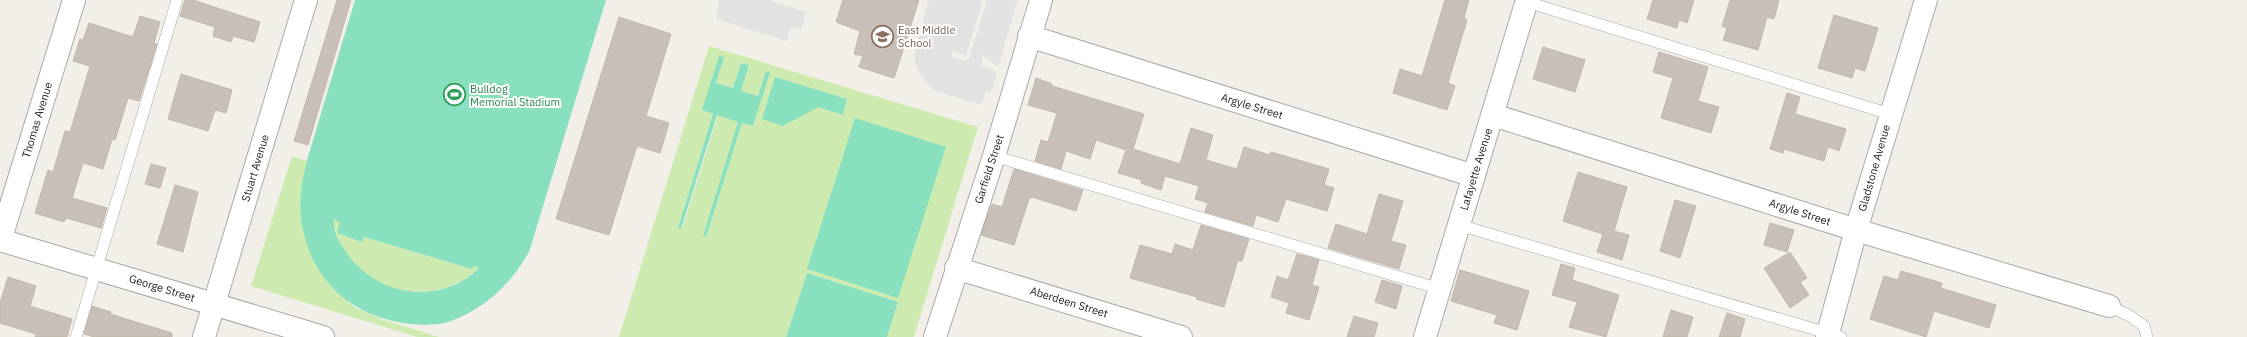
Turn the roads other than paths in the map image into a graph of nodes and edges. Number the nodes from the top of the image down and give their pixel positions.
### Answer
1 (74, 0) edge
2 (177, 0) edge
3 (306, 0) edge
4 (1041, 0) edge
5 (1925, 0) edge
6 (1527, 1) edge
7 (1030, 36) junction
8 (1890, 114) junction
9 (1493, 115) junction
10 (994, 156) junction
11 (1474, 176) junction
12 (1459, 225) junction
13 (1856, 230) junction
14 (0, 240) edge
15 (956, 268) junction
16 (97, 269) junction
17 (1440, 289) junction
18 (214, 304) junction
19 (2108, 306) joint
20 (1832, 336) edge
21 (76, 337) edge
22 (204, 337) edge
23 (321, 337) edge
24 (935, 337) edge
25 (1181, 337) edge
26 (1425, 337) edge
27 (2147, 337) edge

1 - 14 street, Thomas Avenue
2 - 16 lane
3 - 18 street, Stuart Avenue
4 - 7 street, Garfield Street
5 - 8 street, Gladstone Avenue
6 - 8 lane
6 - 9 street, Lafayette Avenue
7 - 10 street, Garfield Street
7 - 11 street, Argyle Street
8 - 13 street, Gladstone Avenue
9 - 11 street, Lafayette Avenue
9 - 13 street, Argyle Street
10 - 15 street, Garfield Street
10 - 17 lane
11 - 12 street, Lafayette Avenue
12 - 17 street, Lafayette Avenue
12 - 20 lane
13 - 19 street, Argyle Street
13 - 20 street, Gladstone Avenue
14 - 16 street, George Street
15 - 24 street, Garfield Street
15 - 25 street, Aberdeen Street
16 - 18 street, George Street
16 - 21 lane
17 - 26 street, Lafayette Avenue
18 - 22 street, Stuart Avenue
18 - 23 street, George Street
19 - 27 lane

